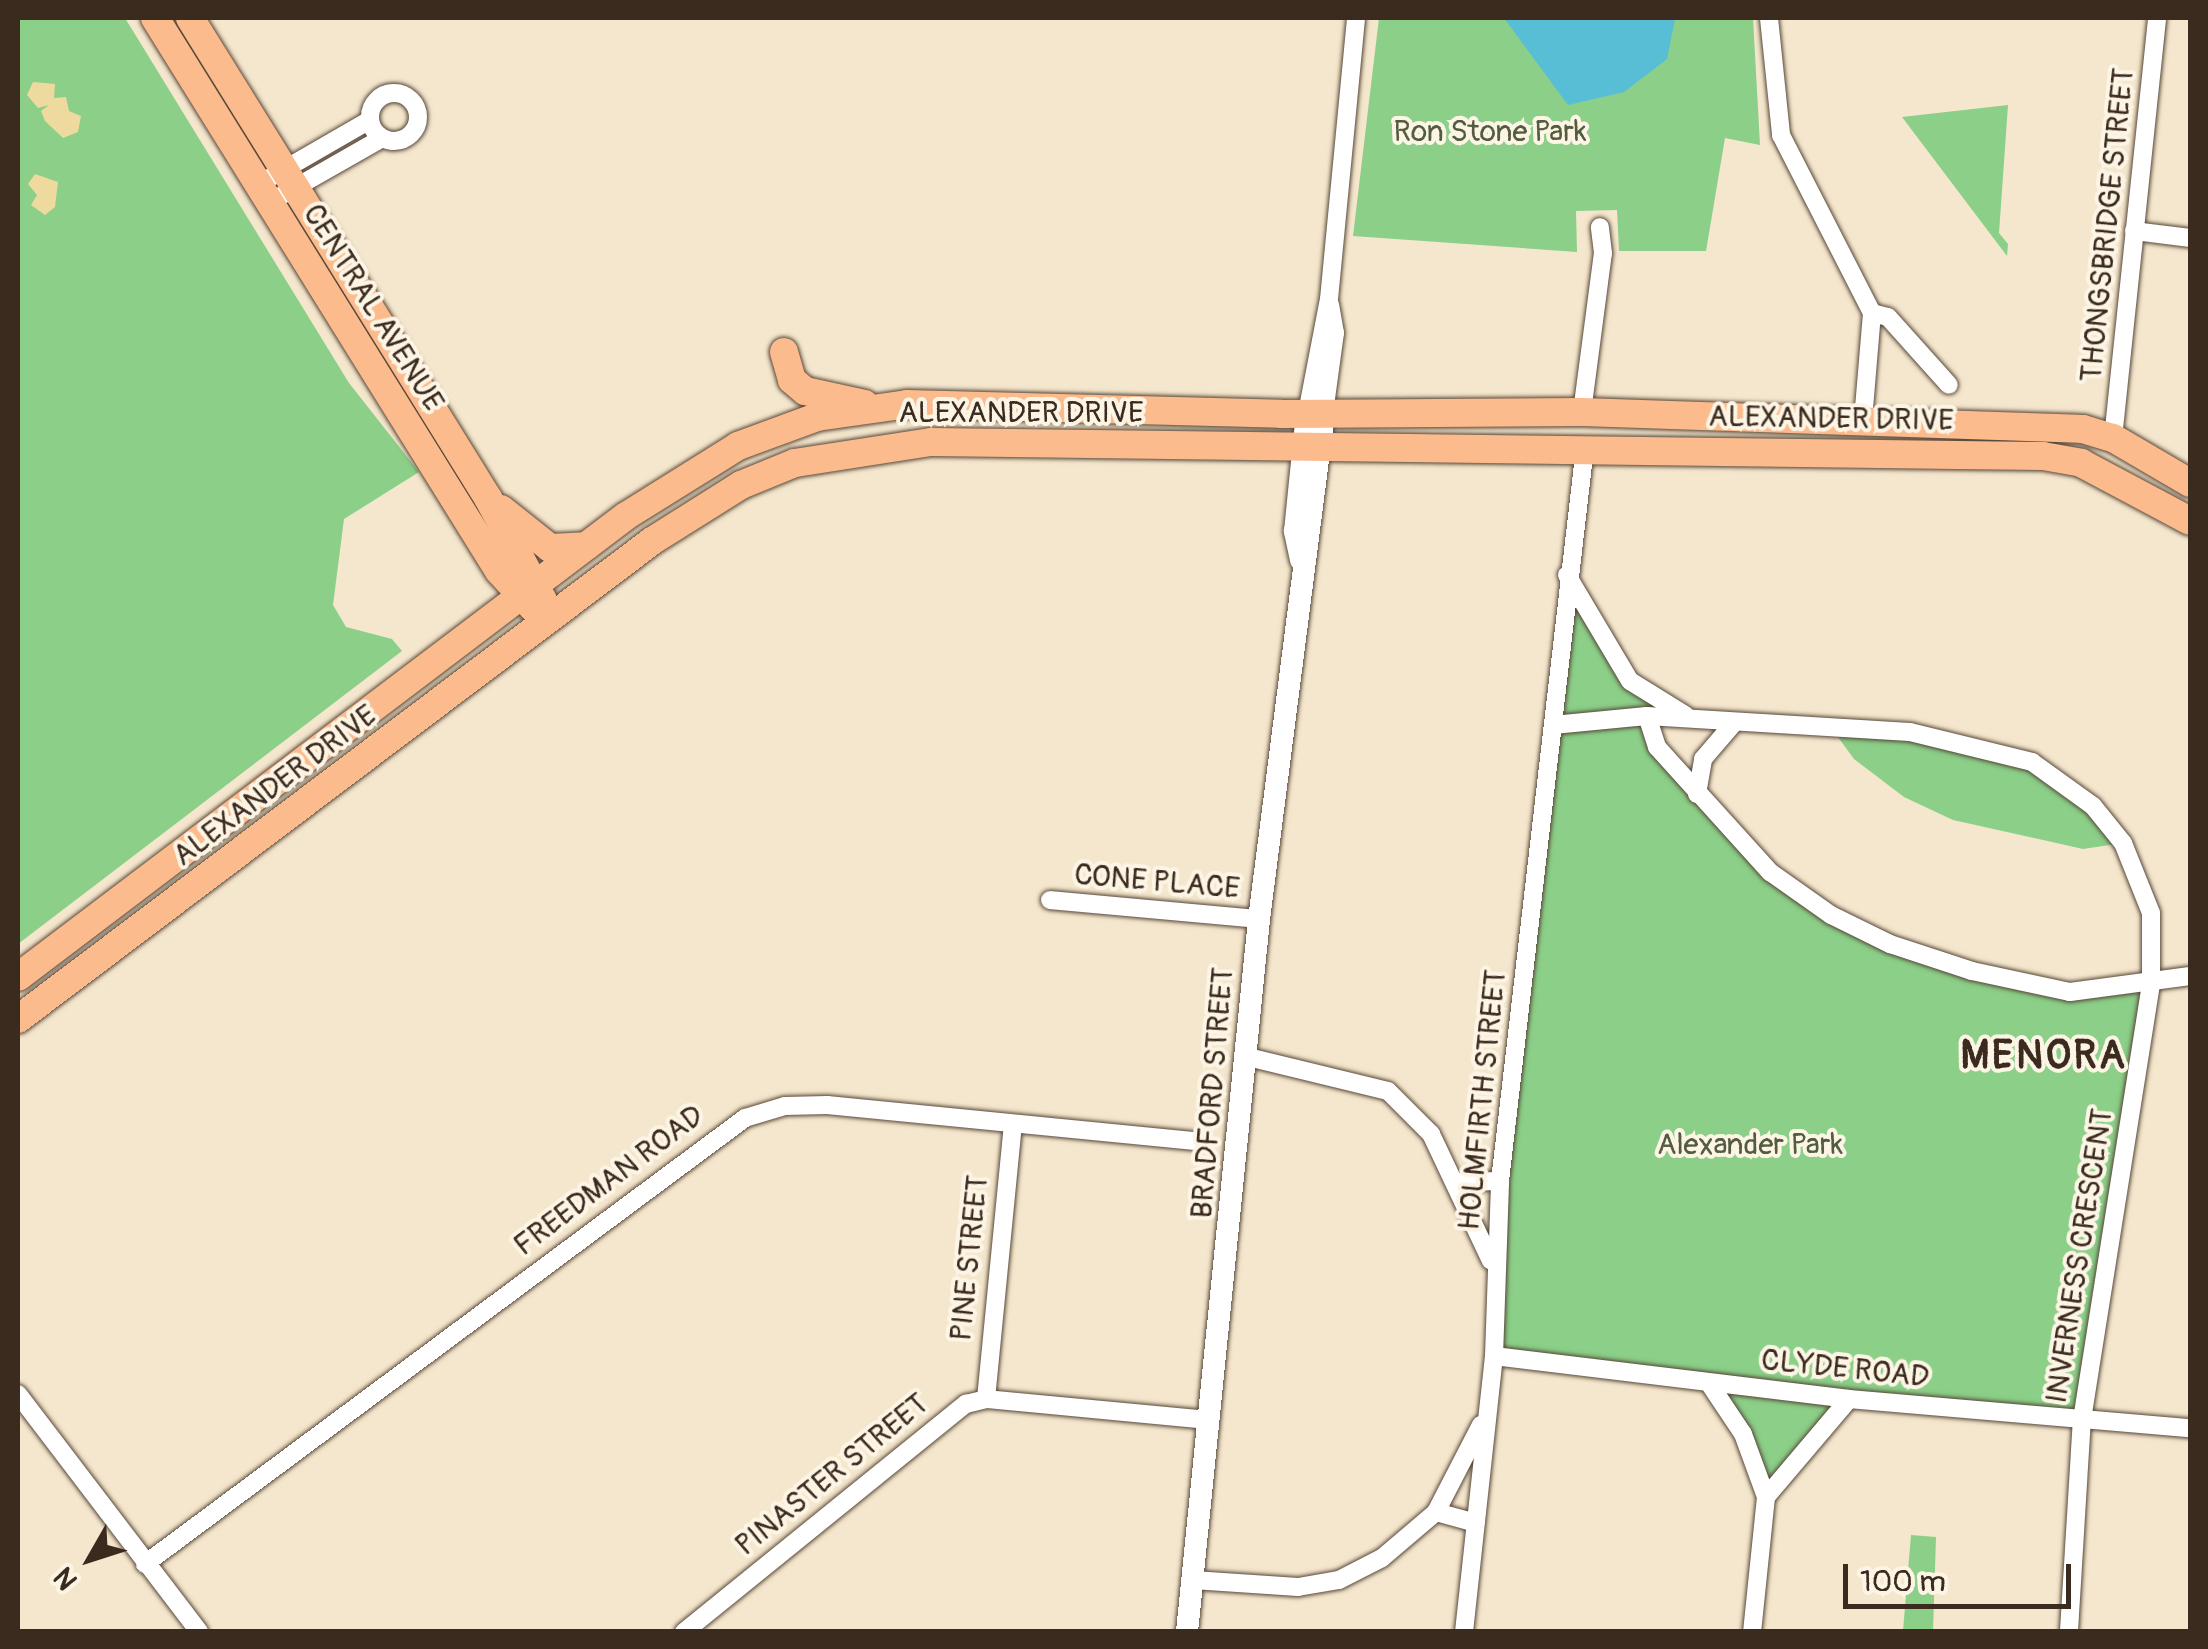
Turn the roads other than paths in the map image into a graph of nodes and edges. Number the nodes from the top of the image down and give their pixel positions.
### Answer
1 (156, 18) edge
2 (190, 18) edge
3 (1356, 18) edge
4 (1769, 18) edge
5 (2157, 18) edge
6 (370, 120) junction
7 (382, 138) junction
8 (290, 178) junction
9 (264, 193) junction
10 (1600, 227) dead end
11 (2134, 232) junction
12 (2190, 238) edge
13 (1872, 313) junction
14 (784, 352) dead end
15 (1949, 385) dead end
16 (869, 405) junction
17 (1582, 412) junction
18 (1316, 413) junction
19 (1863, 420) junction
20 (2114, 438) junction
21 (1585, 447) junction
22 (1311, 448) junction
23 (2190, 483) edge
24 (488, 498) junction
25 (2190, 521) edge
26 (586, 546) junction
27 (484, 548) junction
28 (1568, 575) junction
29 (529, 591) junction
30 (550, 621) junction
31 (466, 641) junction
32 (1647, 716) junction
33 (1690, 718) junction
34 (1732, 724) junction
35 (1553, 725) junction
36 (1697, 794) junction
37 (1050, 900) dead end
38 (1259, 919) junction
39 (2190, 976) edge
40 (18, 977) edge
41 (2151, 984) junction
42 (18, 1019) edge
43 (1248, 1057) junction
44 (1012, 1124) junction
45 (1195, 1141) dead end
46 (1500, 1181) junction
47 (1459, 1182) junction
48 (1495, 1271) junction
49 (1494, 1356) junction
50 (1709, 1383) junction
51 (18, 1394) edge
52 (986, 1399) junction
53 (1848, 1399) junction
54 (1486, 1415) junction
55 (2082, 1418) junction
56 (1210, 1420) junction
57 (2190, 1428) edge
58 (1766, 1496) junction
59 (1436, 1512) junction
60 (1476, 1523) junction
61 (144, 1564) junction
62 (1193, 1580) junction
63 (199, 1632) edge
64 (684, 1632) edge
65 (1187, 1632) edge
66 (1464, 1632) edge
67 (1752, 1632) edge
68 (2069, 1632) edge

1 - 9 main road, CENTRAL AVENUE
2 - 8 main road, CENTRAL AVENUE
3 - 18 street, BRADFORD STREET
4 - 13 street
5 - 11 street, THONGSBRIDGE STREET
6 - 7 street
6 - 7 street
6 - 8 street
7 - 8 street
8 - 9 street
8 - 24 main road, CENTRAL AVENUE
9 - 27 main road, CENTRAL AVENUE
10 - 17 street
11 - 12 street
11 - 20 street, THONGSBRIDGE STREET
13 - 15 street
13 - 19 street
14 - 16 main road
16 - 18 main road, ALEXANDER DRIVE
16 - 26 main road, ALEXANDER DRIVE
17 - 18 main road, ALEXANDER DRIVE
17 - 19 main road, ALEXANDER DRIVE
18 - 22 street, BRADFORD STREET
19 - 20 main road, ALEXANDER DRIVE
20 - 23 main road, ALEXANDER DRIVE
21 - 22 main road, ALEXANDER DRIVE
21 - 25 main road, ALEXANDER DRIVE
21 - 28 street, HOLMFIRTH STREET
22 - 30 main road, ALEXANDER DRIVE
22 - 38 street, BRADFORD STREET
24 - 26 main road
24 - 29 main road, CENTRAL AVENUE
26 - 29 main road, ALEXANDER DRIVE
27 - 29 main road, CENTRAL AVENUE
27 - 31 main road
28 - 33 street
28 - 35 street, HOLMFIRTH STREET
29 - 30 main road, CENTRAL AVENUE
29 - 31 main road, ALEXANDER DRIVE
30 - 42 main road, ALEXANDER DRIVE
31 - 40 main road, ALEXANDER DRIVE
32 - 33 street, INVERNESS CRESCENT
32 - 35 street, INVERNESS CRESCENT
32 - 36 street
33 - 34 street, INVERNESS CRESCENT
34 - 36 street
34 - 41 street, INVERNESS CRESCENT
35 - 46 street, HOLMFIRTH STREET
36 - 41 street
37 - 38 street, CONE PLACE
38 - 43 street, BRADFORD STREET
39 - 41 street
41 - 55 street, INVERNESS CRESCENT
43 - 47 street
43 - 56 street, BRADFORD STREET
44 - 45 street, FREEDMAN ROAD
44 - 52 street, PINE STREET
44 - 61 street, FREEDMAN ROAD
46 - 47 street
46 - 48 street, HOLMFIRTH STREET
47 - 48 street
48 - 49 street, HOLMFIRTH STREET
49 - 50 street, CLYDE ROAD
49 - 54 street, HOLMFIRTH STREET
50 - 53 street, CLYDE ROAD
50 - 58 street
51 - 61 street
52 - 56 street
52 - 64 street, PINASTER STREET
53 - 55 street, CLYDE ROAD
53 - 58 street
54 - 59 street
54 - 60 street, HOLMFIRTH STREET
55 - 57 street, CLYDE ROAD
55 - 68 street, INVERNESS CRESCENT
56 - 62 street, BRADFORD STREET
58 - 67 street
59 - 60 street
59 - 62 street
60 - 66 street, HOLMFIRTH STREET
61 - 63 street
62 - 65 street, BRADFORD STREET

